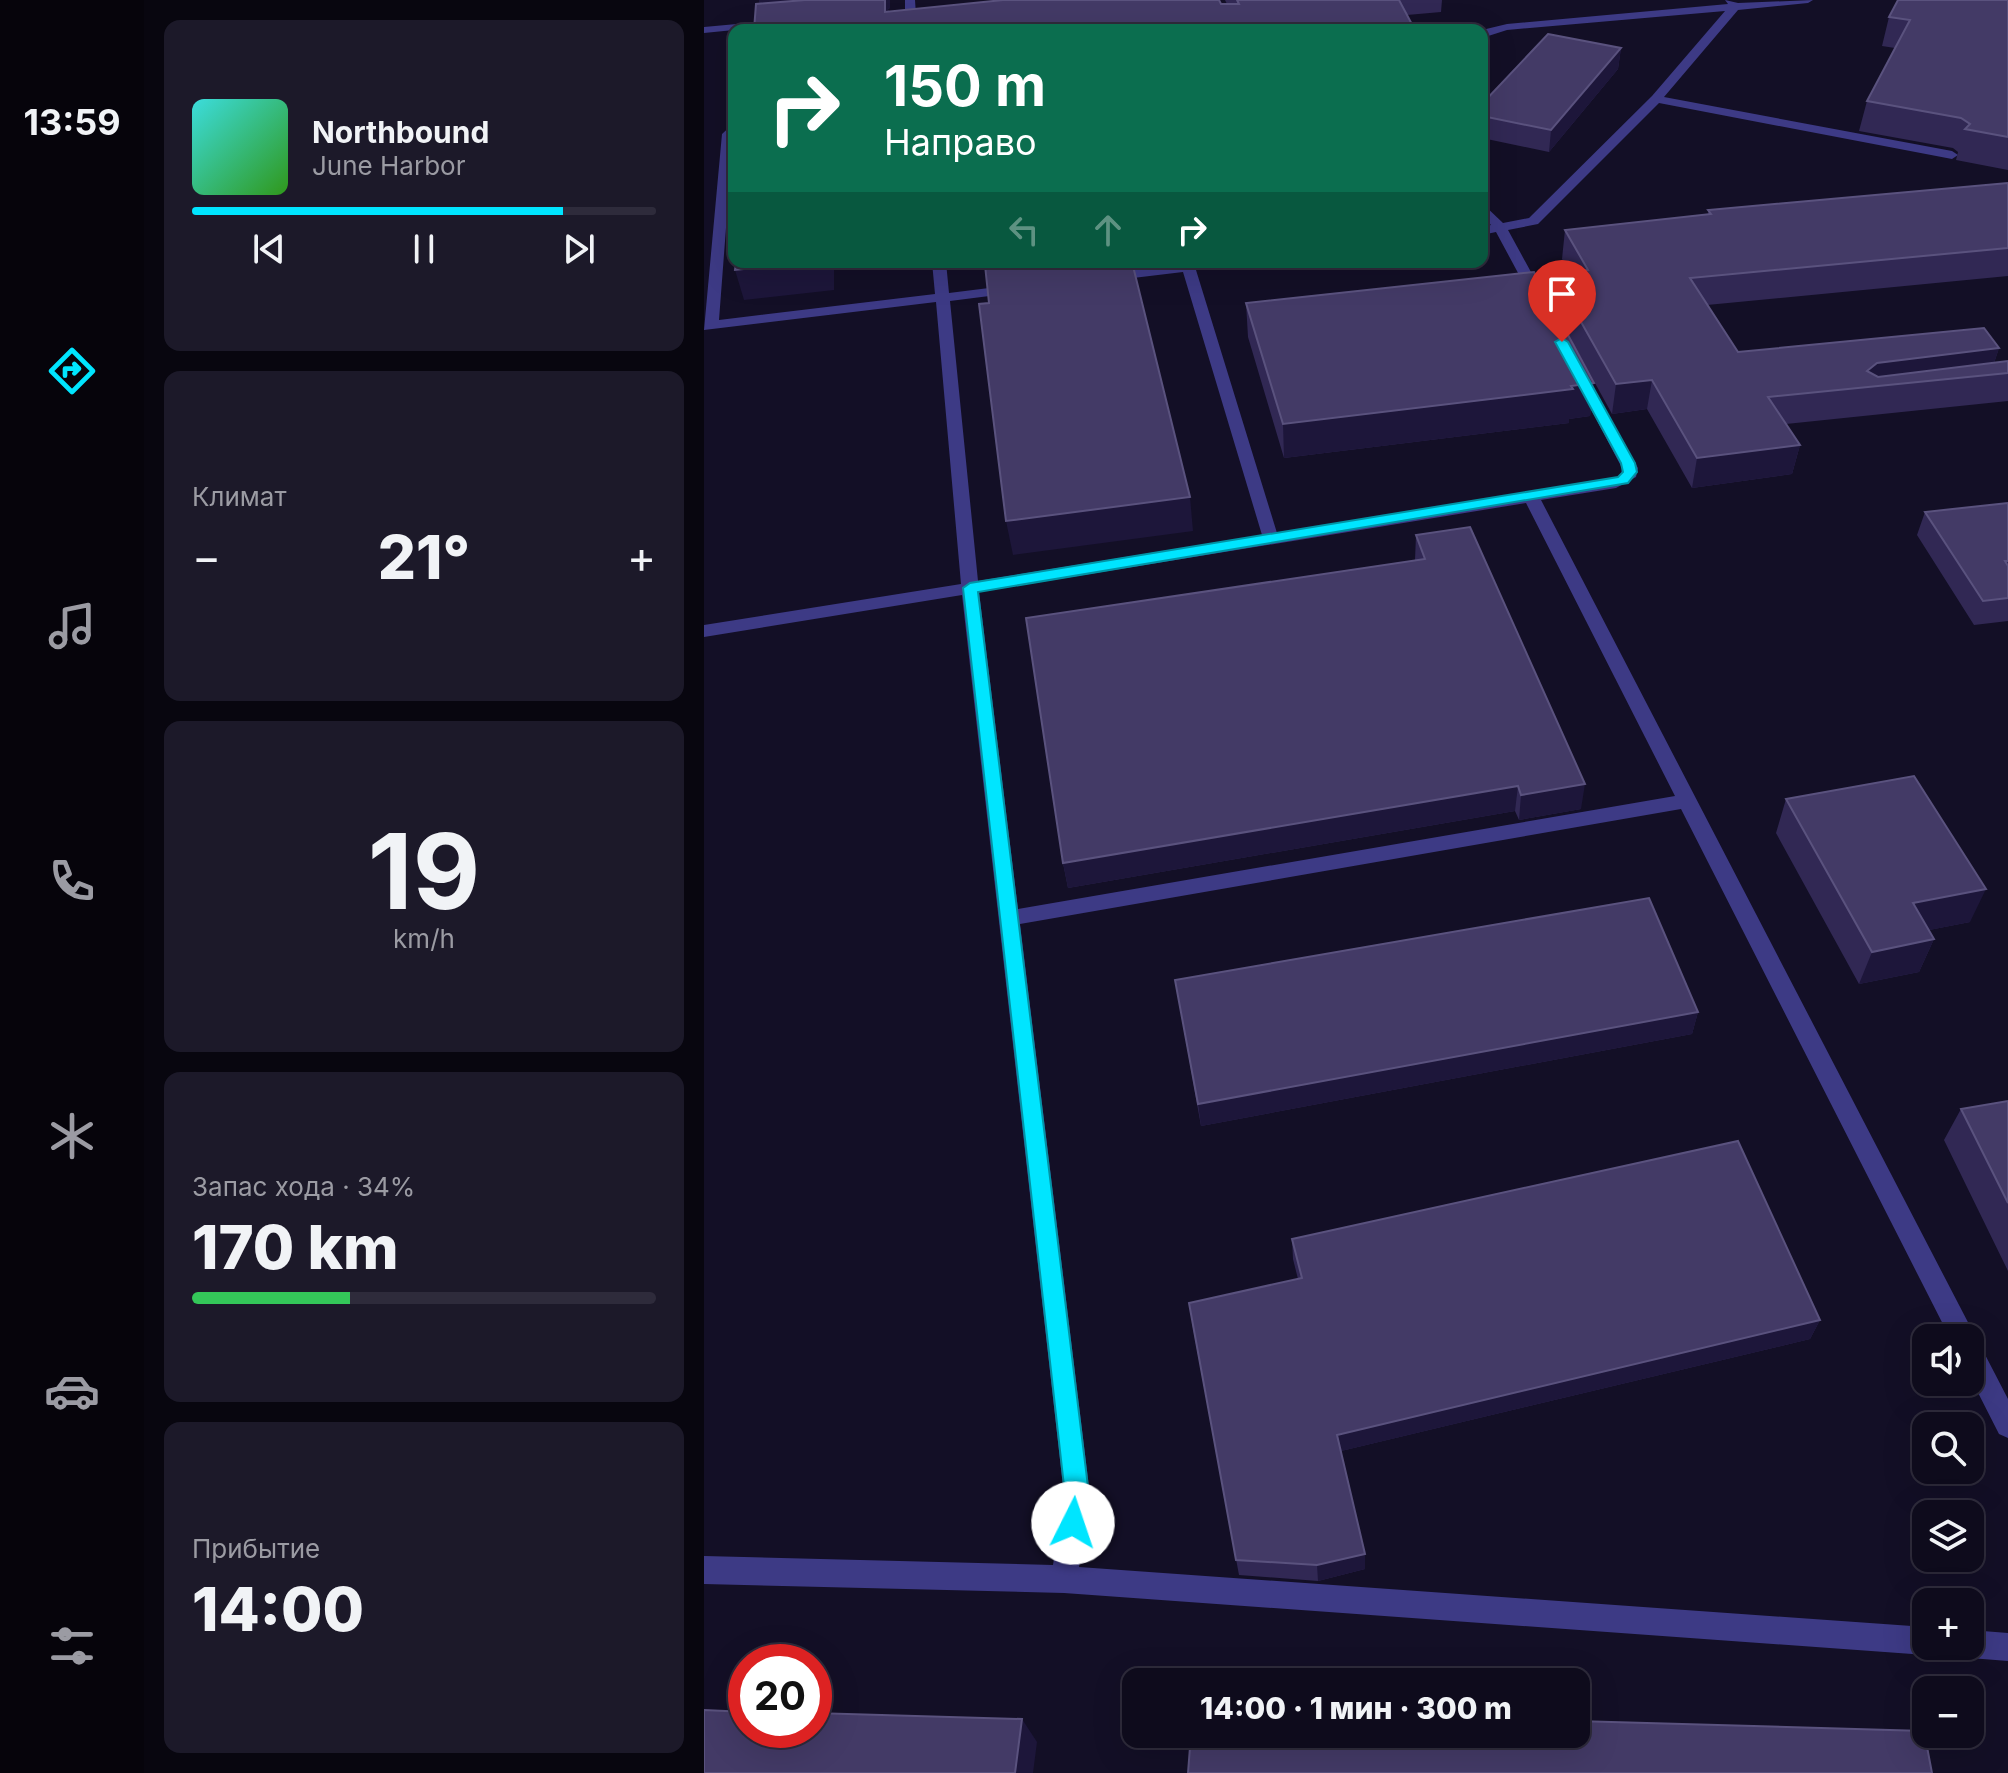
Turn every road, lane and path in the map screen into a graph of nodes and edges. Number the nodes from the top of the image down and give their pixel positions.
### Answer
1 (910, 0) edge
2 (1808, 0) edge
3 (1732, 3) edge
4 (908, 13) junction
5 (893, 14) edge
6 (798, 22) edge
7 (774, 24) edge
8 (910, 24) edge
9 (728, 28) edge
10 (704, 30) edge
11 (1488, 31) edge
12 (1656, 99) junction
13 (728, 134) edge
14 (1952, 155) dead end
15 (1488, 214) edge
16 (1501, 229) junction
17 (1488, 230) edge
18 (940, 268) edge
19 (1180, 268) edge
20 (1188, 268) edge
21 (1096, 278) edge
22 (1034, 286) edge
23 (942, 298) junction
24 (1547, 313) edge
25 (708, 325) edge
26 (1569, 356) edge
27 (1531, 497) junction
28 (1271, 539) junction
29 (970, 588) junction
30 (704, 631) edge
31 (1687, 801) junction
32 (1009, 918) junction
33 (1956, 1324) edge
34 (1984, 1378) edge
35 (2008, 1425) edge
36 (704, 1570) edge
37 (1064, 1579) junction
38 (1912, 1640) edge
39 (1984, 1645) edge
40 (2008, 1647) edge

1 - 4 lane
2 - 3 lane
3 - 11 lane
3 - 12 lane
4 - 5 lane
4 - 8 lane
6 - 7 lane
9 - 10 lane
12 - 14 lane
12 - 16 lane
13 - 25 lane
15 - 16 lane
16 - 17 lane
16 - 24 lane
18 - 23 lane
19 - 21 lane
20 - 28 lane
22 - 23 lane
23 - 25 lane
23 - 29 lane
26 - 27 lane
27 - 28 lane
27 - 31 lane
28 - 29 lane
29 - 30 lane
29 - 32 lane
31 - 32 lane
31 - 33 lane
32 - 37 lane
34 - 35 lane
36 - 37 lane
37 - 38 lane
39 - 40 lane

